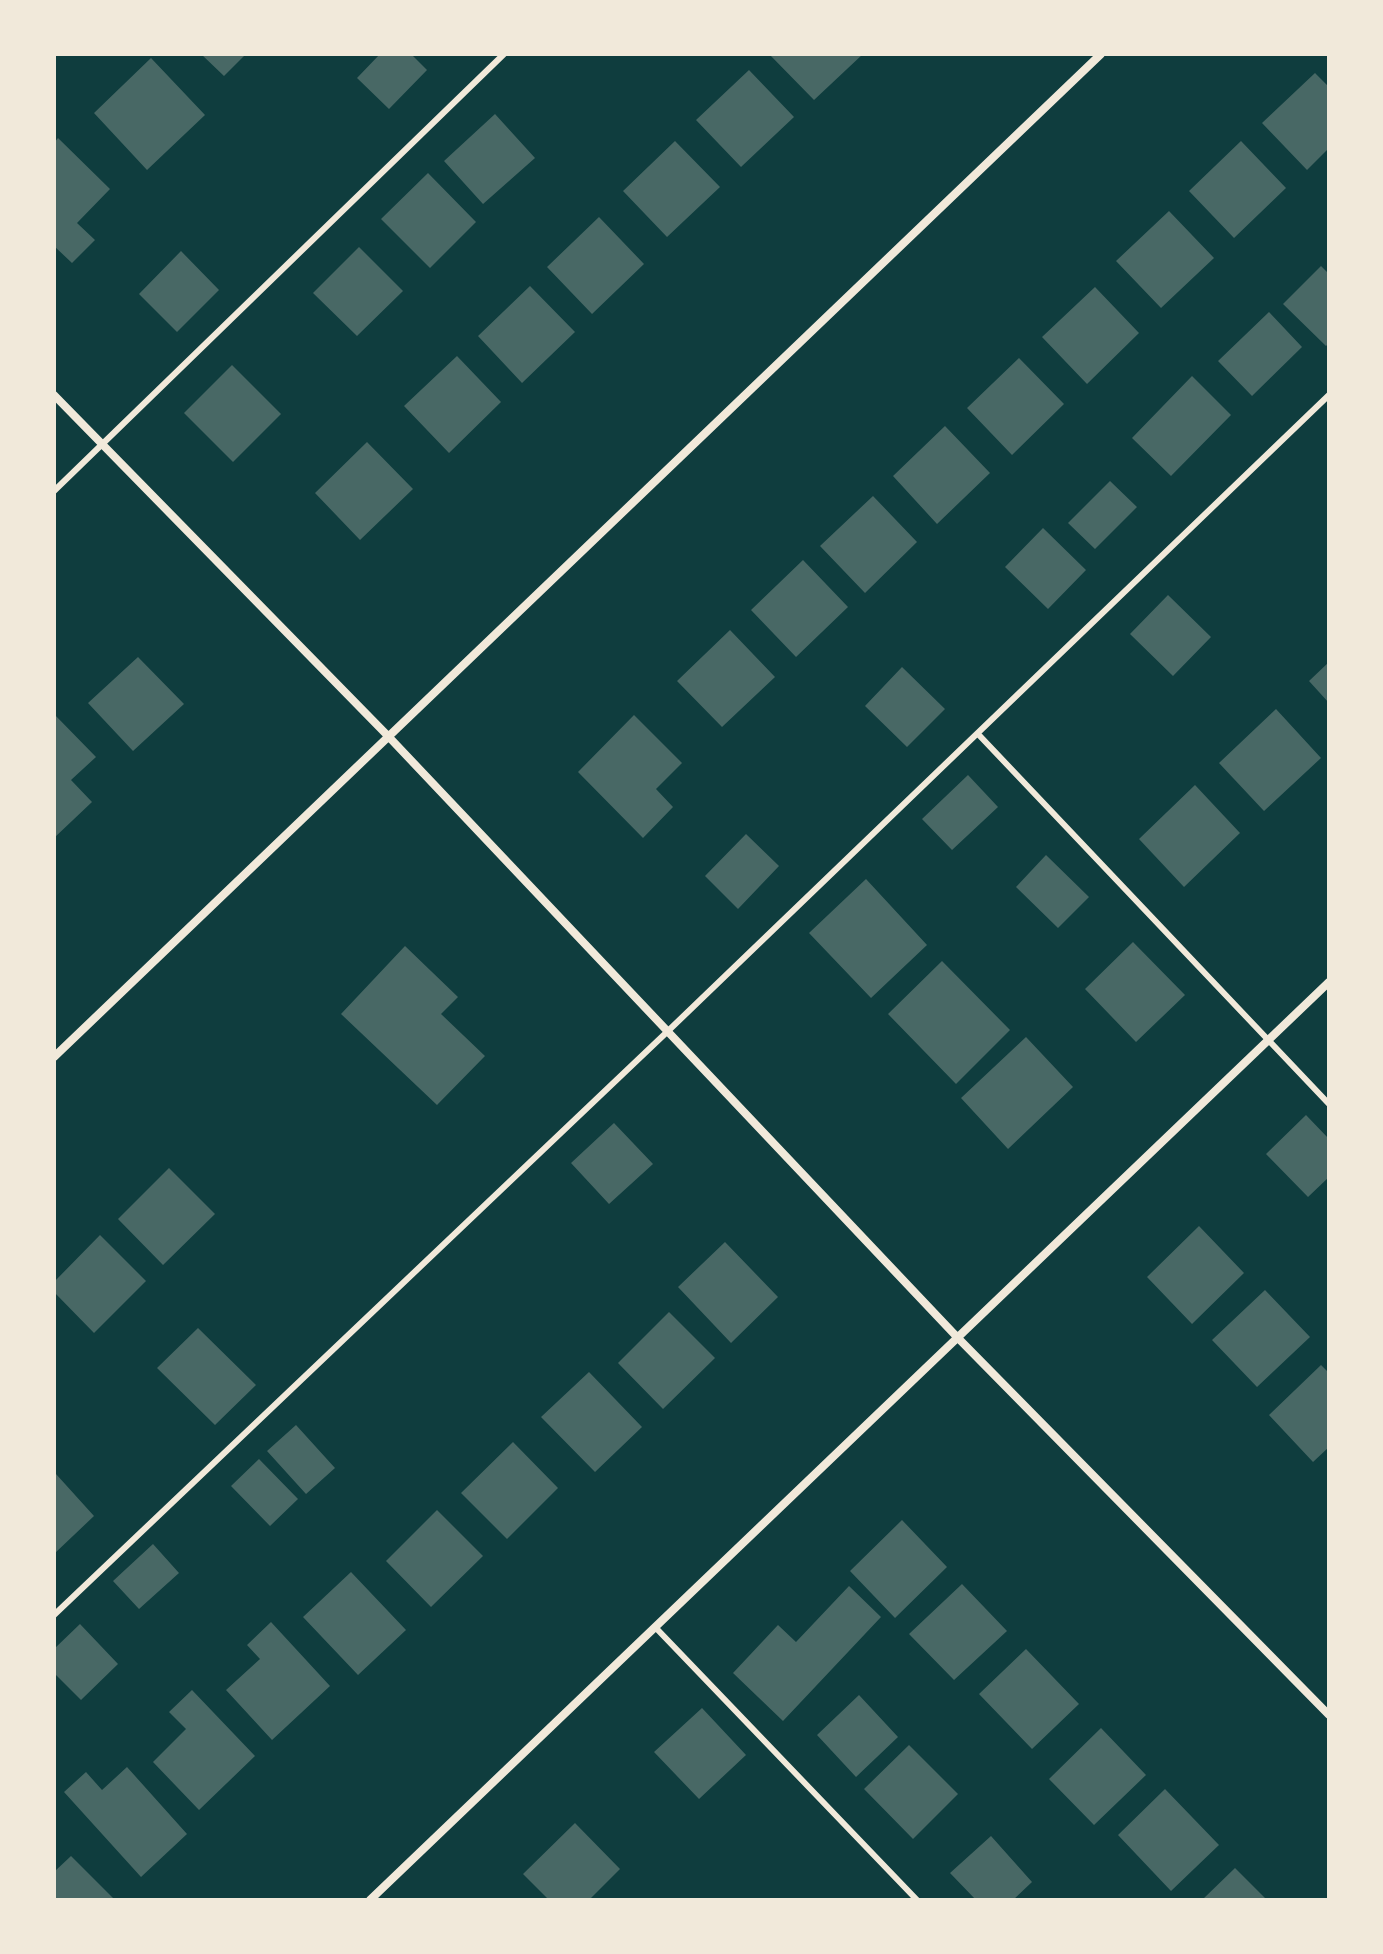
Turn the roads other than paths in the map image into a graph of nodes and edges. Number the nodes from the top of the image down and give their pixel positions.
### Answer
1 (504, 54) edge
2 (1101, 54) edge
3 (54, 395) edge
4 (1329, 395) edge
5 (103, 445) junction
6 (54, 491) edge
7 (978, 734) junction
8 (388, 736) junction
9 (1329, 982) edge
10 (668, 1031) junction
11 (1268, 1040) junction
12 (54, 1057) edge
13 (1329, 1104) edge
14 (957, 1337) junction
15 (54, 1615) edge
16 (655, 1627) junction
17 (1329, 1715) edge
18 (370, 1900) edge
19 (917, 1900) edge

1 - 5 lane
2 - 8 street
3 - 5 street
4 - 7 lane
5 - 6 lane
5 - 8 street
7 - 10 lane
7 - 11 lane
8 - 10 street
8 - 12 street
9 - 11 street
10 - 14 street
10 - 15 lane
11 - 13 lane
11 - 14 street
14 - 16 street
14 - 17 street
16 - 18 street
16 - 19 lane

